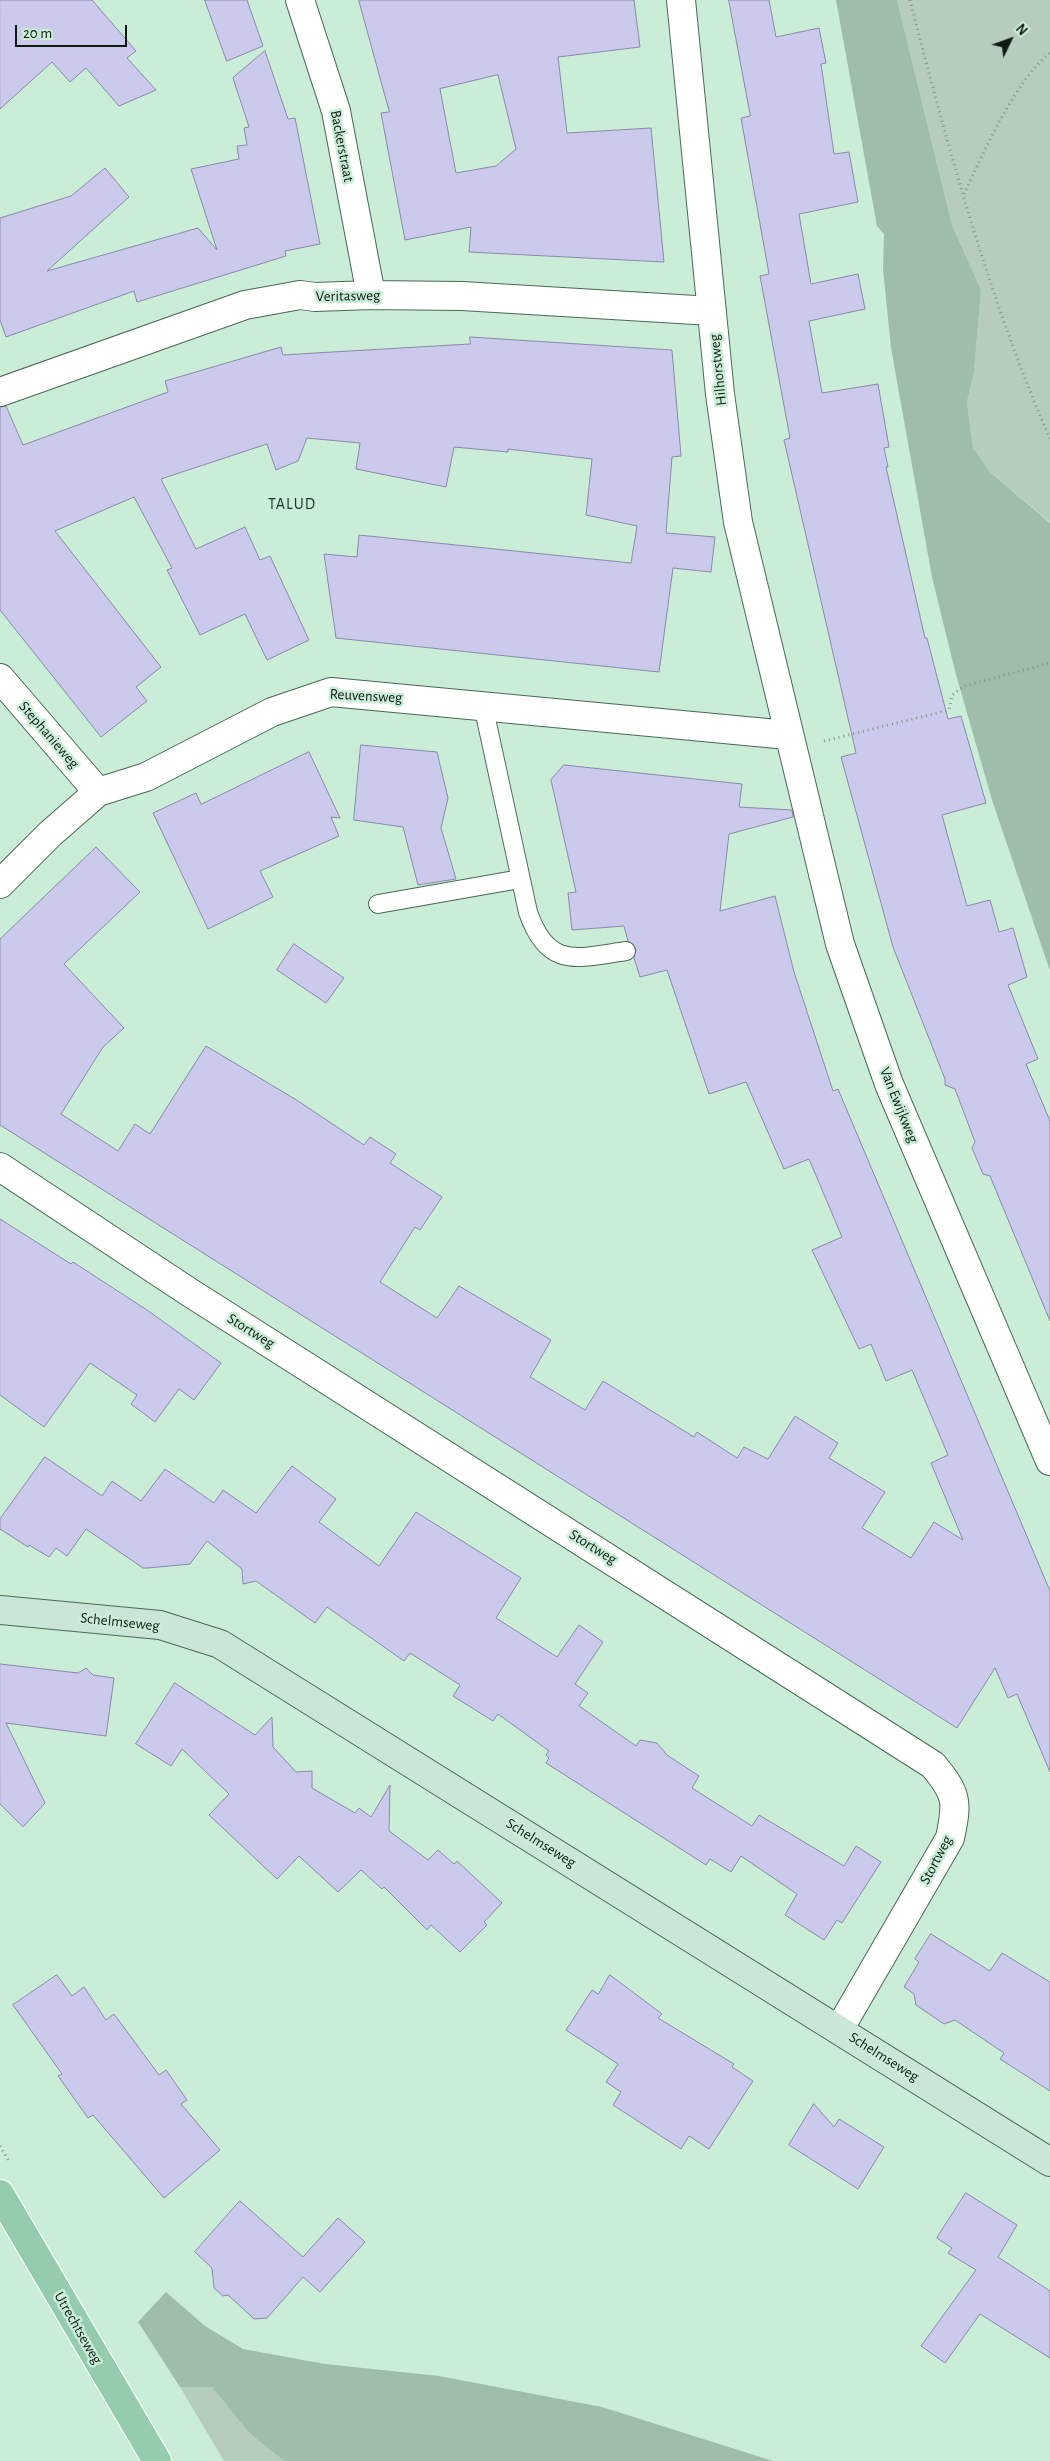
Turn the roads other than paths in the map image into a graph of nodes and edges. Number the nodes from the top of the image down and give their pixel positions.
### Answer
1 (300, 0) edge
2 (681, 0) edge
3 (371, 295) junction
4 (712, 312) junction
5 (0, 392) edge
6 (0, 678) edge
7 (483, 706) junction
8 (790, 742) junction
9 (98, 792) junction
10 (520, 879) junction
11 (0, 884) edge
12 (378, 904) dead end
13 (626, 951) dead end
14 (0, 1167) edge
15 (1050, 1461) edge
16 (0, 1610) edge
17 (840, 2028) junction
18 (1050, 2162) edge
19 (0, 2194) edge
20 (154, 2460) edge

1 - 3 street, Backerstraat
2 - 4 street, Hilhorstweg
3 - 4 street, Veritasweg
3 - 5 street, Veritasweg
4 - 8 street, Hilhorstweg
6 - 9 street, Stephanieweg
7 - 8 street, Reuvensweg
7 - 9 street, Reuvensweg
7 - 10 lane
8 - 15 street, Van Ewijkweg
9 - 11 street, Reuvensweg
10 - 12 lane
10 - 13 lane
14 - 17 street, Stortweg
16 - 17 main road, Schelmseweg
17 - 18 main road, Schelmseweg
19 - 20 main road, Utrechtseweg

